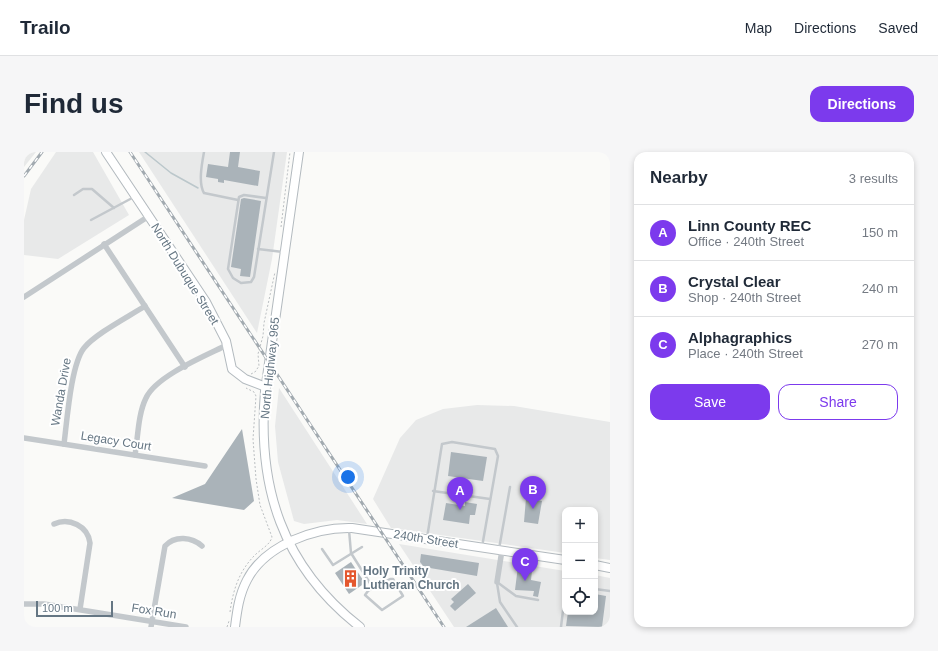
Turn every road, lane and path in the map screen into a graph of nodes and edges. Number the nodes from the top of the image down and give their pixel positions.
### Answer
1 (106, 152) edge
2 (204, 152) edge
3 (274, 152) edge
4 (290, 152) edge
5 (299, 152) edge
6 (74, 195) dead end
7 (136, 197) junction
8 (266, 198) junction
9 (238, 200) junction
10 (114, 208) junction
11 (149, 216) junction
12 (91, 220) dead end
13 (281, 230) dead end
14 (104, 244) junction
15 (258, 249) junction
16 (285, 252) junction
17 (275, 270) dead end
18 (24, 297) edge
19 (145, 306) junction
20 (227, 345) junction
21 (185, 367) junction
22 (254, 373) dead end
23 (266, 387) junction
24 (246, 388) dead end
25 (24, 438) edge
26 (64, 444) junction
27 (135, 455) junction
28 (205, 466) dead end
29 (510, 488) dead end
30 (433, 491) junction
31 (490, 499) junction
32 (54, 524) dead end
33 (349, 528) junction
34 (427, 539) junction
35 (289, 543) junction
36 (267, 545) dead end
37 (202, 546) dead end
38 (362, 546) dead end
39 (482, 547) junction
40 (322, 549) dead end
41 (501, 550) junction
42 (351, 553) junction
43 (562, 560) edge
44 (598, 566) edge
45 (610, 568) edge
46 (497, 582) junction
47 (373, 588) junction
48 (598, 589) edge
49 (610, 591) edge
50 (538, 600) dead end
51 (24, 604) edge
52 (80, 609) junction
53 (562, 614) edge
54 (152, 624) edge
55 (186, 627) edge
56 (235, 627) edge
57 (360, 627) edge
58 (517, 627) edge
59 (560, 627) edge

1 - 7 street, North Dubuque Street
2 - 9 lane
3 - 8 lane
4 - 13 path
5 - 16 street, North Highway 965
6 - 10 lane
7 - 10 lane
7 - 11 street, North Dubuque Street
8 - 9 lane
8 - 15 lane
9 - 15 lane
10 - 12 lane
11 - 14 street
11 - 20 street, North Dubuque Street
14 - 18 street
14 - 19 street
15 - 16 lane
16 - 23 street, North Highway 965
17 - 22 path
19 - 21 street
19 - 26 street, Wanda Drive
20 - 21 street
20 - 23 street, North Dubuque Street
21 - 27 street
23 - 35 street, North Highway 965
24 - 36 path
25 - 26 street, Legacy Court
26 - 27 street, Legacy Court
27 - 28 street, Legacy Court
29 - 41 lane
30 - 31 lane
30 - 31 lane
30 - 34 lane
31 - 39 lane
32 - 52 street
33 - 34 street, 240th Street
33 - 35 street, 240th Street
33 - 42 lane
34 - 39 street, 240th Street
35 - 56 street, 240th Street
35 - 57 street, North Highway 965
37 - 54 street
38 - 42 lane
39 - 41 street, 240th Street
40 - 42 lane
41 - 43 street, 240th Street
41 - 46 street
42 - 47 lane
44 - 45 street
46 - 50 lane
46 - 58 lane
47 - 47 lane
48 - 49 lane
51 - 52 street, Fox Run
52 - 54 street, Fox Run
53 - 59 lane
54 - 55 street, Fox Run

